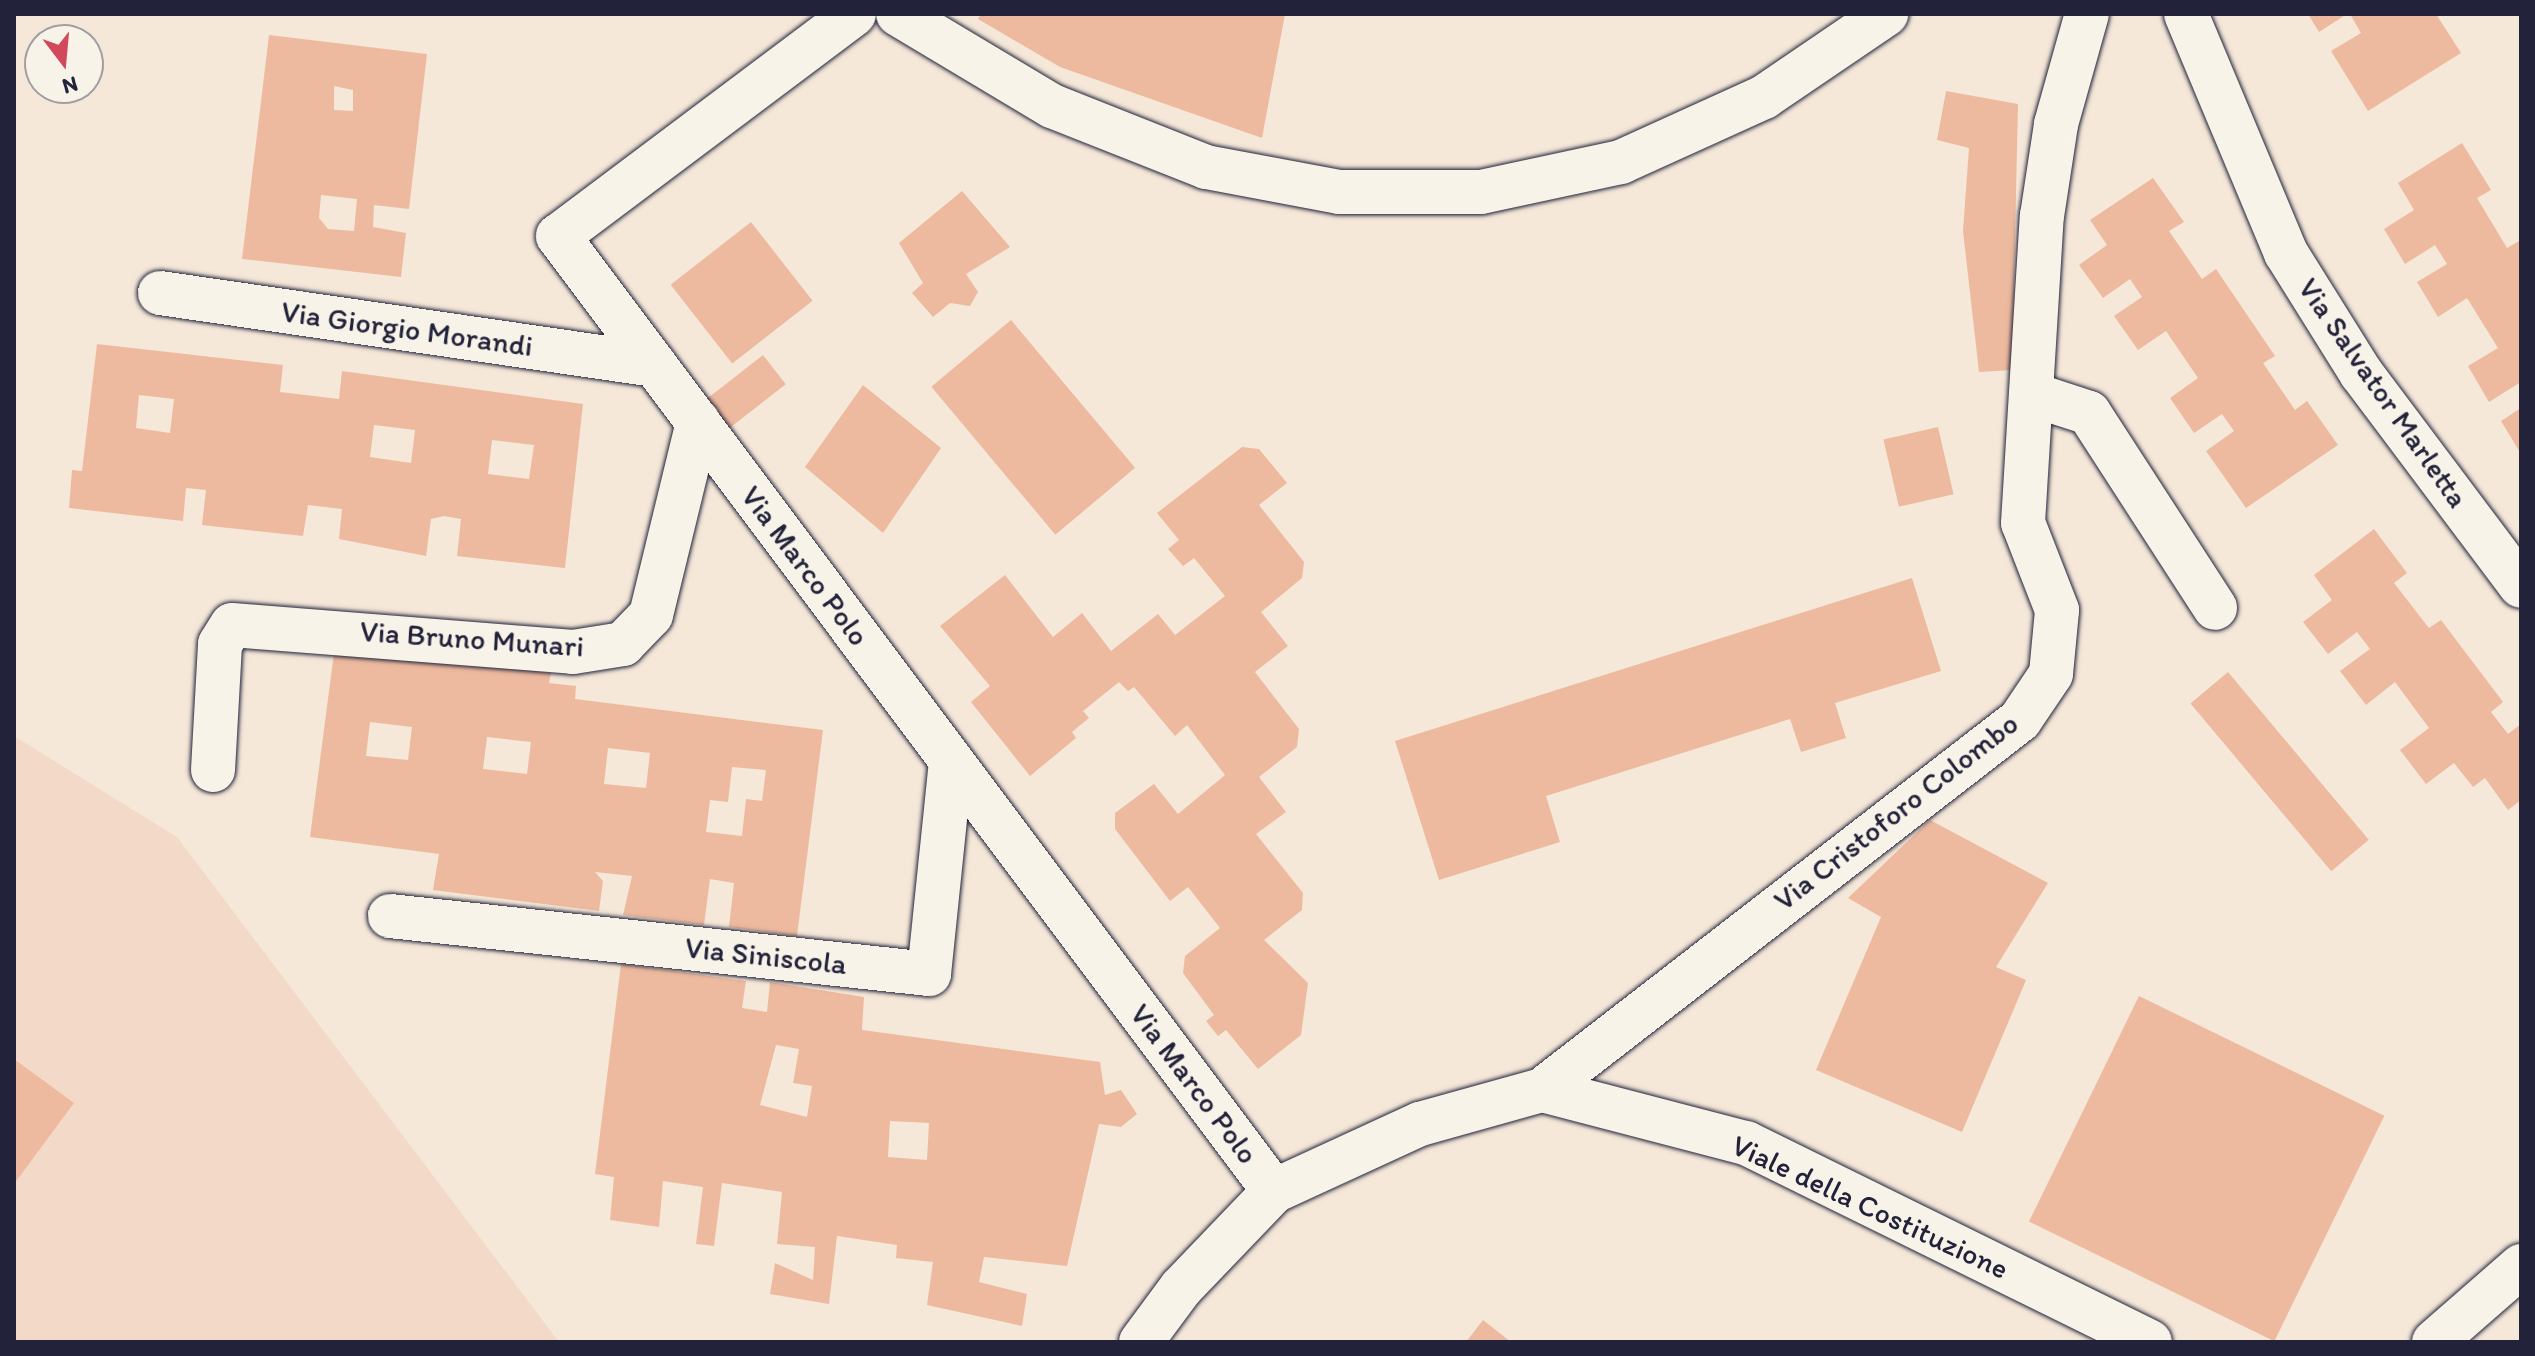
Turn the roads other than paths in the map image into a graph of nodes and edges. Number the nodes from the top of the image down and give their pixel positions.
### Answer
1 (854, 14) edge
2 (898, 14) edge
3 (1886, 14) edge
4 (2087, 14) edge
5 (2186, 14) edge
6 (160, 293) dead end
7 (655, 365) junction
8 (2031, 394) junction
9 (698, 422) junction
10 (2521, 586) edge
11 (2215, 608) dead end
12 (951, 761) junction
13 (213, 770) dead end
14 (390, 916) dead end
15 (1542, 1090) junction
16 (1274, 1191) junction
17 (2521, 1266) edge
18 (1141, 1342) edge
19 (2150, 1342) edge
20 (2434, 1342) edge

1 - 7 street, Via Marco Polo
2 - 3 street
4 - 8 street, Via Cristoforo Colombo
5 - 10 street, Via Salvator Marletta
6 - 7 street, Via Giorgio Morandi
7 - 9 street, Via Marco Polo
8 - 11 street
8 - 15 street, Via Cristoforo Colombo
9 - 12 street, Via Marco Polo
9 - 13 street, Via Bruno Munari
12 - 14 street, Via Siniscola
12 - 16 street, Via Marco Polo
15 - 16 street
15 - 19 street, Viale della Costituzione
16 - 18 street
17 - 20 street

